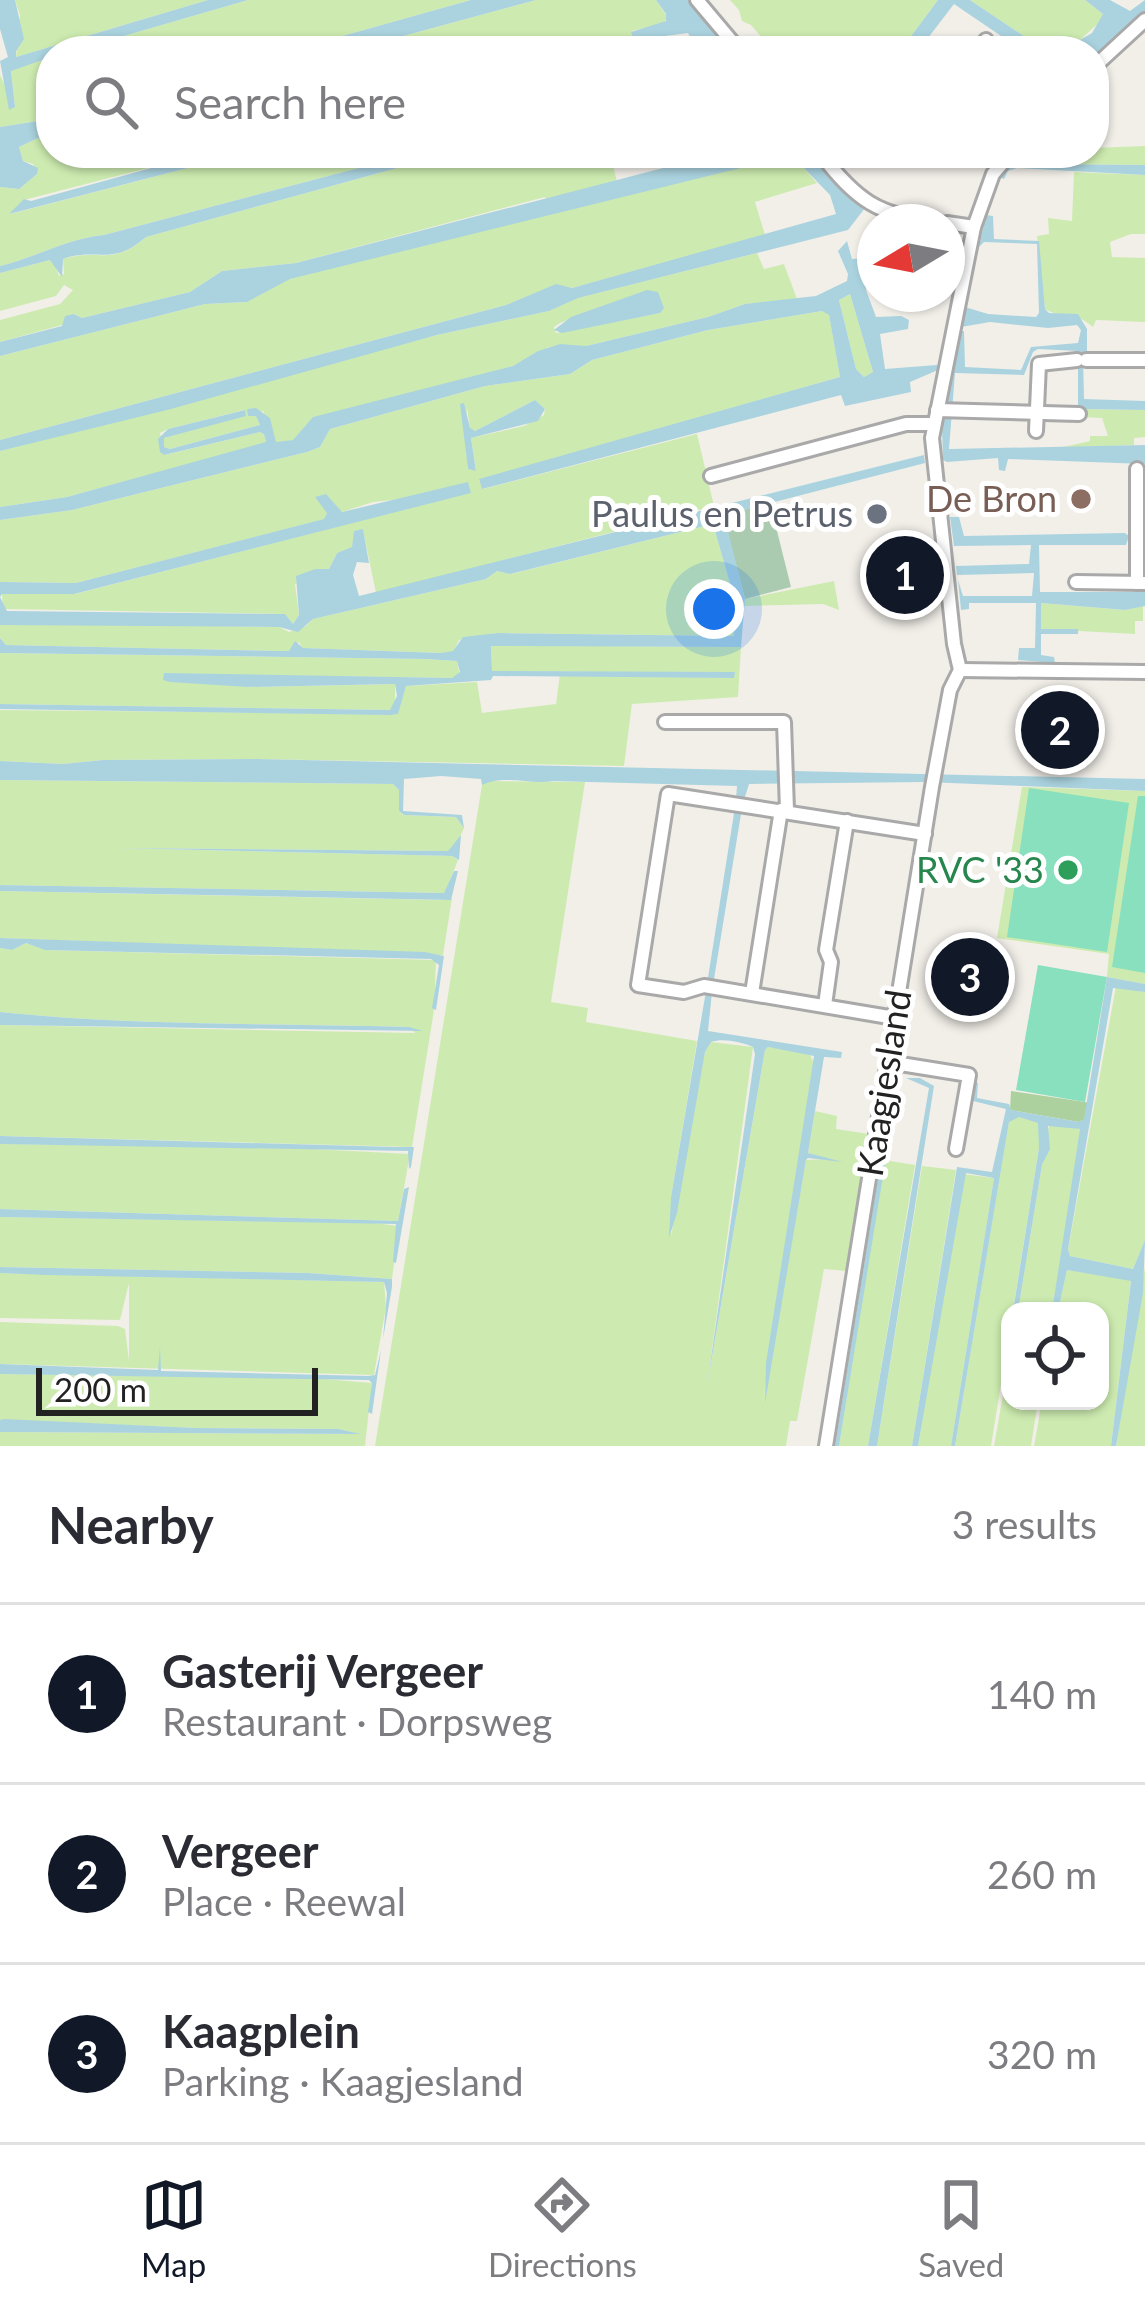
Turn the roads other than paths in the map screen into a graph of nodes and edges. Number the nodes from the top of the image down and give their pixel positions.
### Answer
1 (697, 0) edge
2 (1145, 20) edge
3 (727, 36) edge
4 (1109, 53) edge
5 (832, 168) edge
6 (998, 168) edge
7 (869, 204) edge
8 (965, 225) edge
9 (974, 226) junction
10 (965, 270) edge
11 (956, 312) edge
12 (1145, 360) edge
13 (1036, 412) junction
14 (941, 414) junction
15 (1079, 414) dead end
16 (1036, 431) dead end
17 (1137, 469) dead end
18 (711, 476) dead end
19 (1141, 504) edge
20 (1076, 582) dead end
21 (1141, 583) edge
22 (960, 670) junction
23 (1145, 672) edge
24 (665, 722) dead end
25 (784, 810) junction
26 (847, 821) junction
27 (926, 834) junction
28 (752, 993) junction
29 (825, 1005) junction
30 (896, 1018) junction
31 (887, 1062) junction
32 (956, 1149) dead end
33 (826, 1446) edge

1 - 3 street
2 - 4 street
5 - 7 street
6 - 9 street
8 - 9 street
9 - 10 street
11 - 14 street
12 - 13 street
13 - 14 street
13 - 15 street
13 - 16 street
14 - 18 street
14 - 22 street
17 - 19 street
19 - 21 street
20 - 21 street
22 - 23 street
22 - 27 street, Kaagjesland
24 - 25 street
25 - 26 street
25 - 28 street
25 - 28 street
26 - 27 street
26 - 29 street
27 - 30 street, Kaagjesland
28 - 29 street
29 - 30 street
30 - 31 street, Kaagjesland
31 - 32 street
31 - 33 street, Kaagjesland

